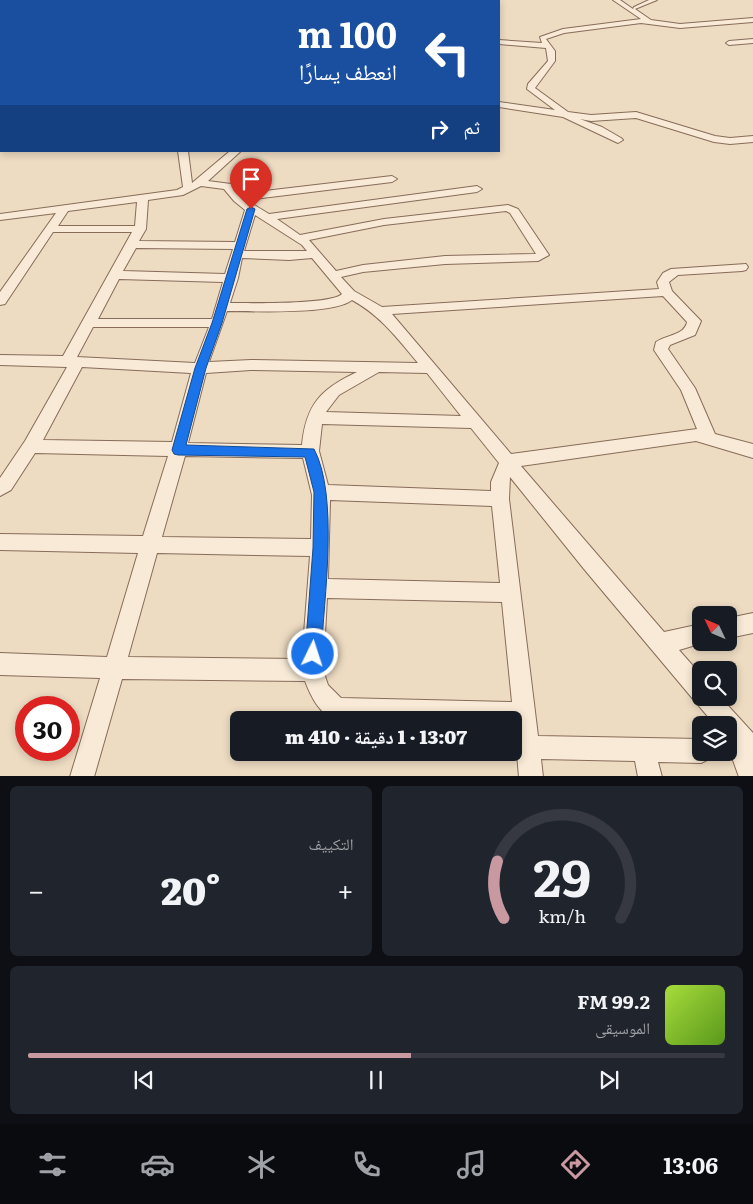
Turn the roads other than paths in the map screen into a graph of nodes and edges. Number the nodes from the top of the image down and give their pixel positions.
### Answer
1 (616, 0) edge
2 (632, 0) edge
3 (654, 0) edge
4 (634, 9) junction
5 (753, 20) edge
6 (648, 21) junction
7 (753, 41) edge
8 (500, 42) edge
9 (729, 43) dead end
10 (548, 46) junction
11 (500, 104) edge
12 (563, 113) junction
13 (753, 139) edge
14 (618, 140) dead end
15 (183, 152) edge
16 (235, 152) edge
17 (392, 179) dead end
18 (200, 183) junction
19 (477, 189) dead end
20 (188, 190) junction
21 (237, 198) junction
22 (143, 199) junction
23 (64, 209) junction
24 (251, 209) junction
25 (0, 217) edge
26 (268, 217) junction
27 (51, 228) junction
28 (140, 229) junction
29 (301, 238) junction
30 (132, 244) junction
31 (240, 250) junction
32 (316, 254) junction
33 (742, 267) dead end
34 (115, 275) junction
35 (335, 275) junction
36 (232, 278) junction
37 (666, 292) junction
38 (349, 294) junction
39 (0, 301) edge
40 (223, 306) junction
41 (379, 311) junction
42 (89, 322) junction
43 (217, 323) junction
44 (0, 360) edge
45 (72, 362) junction
46 (200, 368) junction
47 (375, 368) junction
48 (431, 368) junction
49 (316, 418) junction
50 (474, 422) junction
51 (708, 438) junction
52 (32, 446) junction
53 (178, 450) junction
54 (753, 451) edge
55 (310, 452) junction
56 (508, 461) junction
57 (0, 489) edge
58 (321, 492) junction
59 (500, 499) junction
60 (0, 542) edge
61 (150, 544) junction
62 (320, 548) junction
63 (317, 588) junction
64 (509, 593) junction
65 (753, 623) edge
66 (738, 626) edge
67 (692, 636) edge
68 (660, 644) junction
69 (0, 664) edge
70 (114, 668) junction
71 (312, 670) junction
72 (692, 681) edge
73 (713, 706) edge
74 (524, 714) junction
75 (528, 747) junction
76 (743, 749) edge
77 (644, 750) junction
78 (692, 751) edge
79 (82, 776) edge
80 (531, 776) edge
81 (650, 776) edge
82 (751, 776) edge

1 - 4 street
2 - 4 street
3 - 4 street
4 - 6 street
5 - 6 street
6 - 10 street
7 - 9 street
8 - 10 street
10 - 12 street
11 - 12 street
12 - 13 street
12 - 14 street
15 - 20 street
16 - 18 street
17 - 21 street
18 - 20 street
18 - 21 street
19 - 26 street
20 - 22 street
21 - 24 street
22 - 23 street
22 - 28 street
23 - 25 street
23 - 27 street
24 - 26 street
24 - 31 street
26 - 29 street
27 - 28 street
27 - 39 street
28 - 30 street
29 - 32 street
29 - 35 street
30 - 31 street
30 - 34 street
31 - 32 street
31 - 36 street
32 - 35 street
33 - 37 street
34 - 36 street
34 - 42 street
35 - 38 street
36 - 40 street
37 - 41 street
37 - 51 street
38 - 40 street
38 - 41 street
40 - 43 street
41 - 48 street
42 - 43 street
42 - 45 street
43 - 46 street
44 - 45 street
45 - 46 street
45 - 52 street
46 - 47 street
46 - 53 street
47 - 48 street
47 - 49 street
48 - 50 street
49 - 50 street
49 - 55 street
50 - 56 street
51 - 54 street
51 - 56 street
52 - 53 street
52 - 57 street
53 - 55 street
53 - 61 street
55 - 58 street
56 - 59 street
56 - 68 street
58 - 59 street
58 - 62 street
59 - 64 street
60 - 61 street
61 - 62 street
61 - 70 street
62 - 63 street
63 - 64 street
63 - 71 street
64 - 74 street
65 - 66 street
67 - 68 street
68 - 72 street
69 - 70 street
70 - 71 street
70 - 79 street
71 - 74 street
73 - 76 street
74 - 75 street
75 - 77 street
75 - 80 street
76 - 82 street
77 - 78 street
77 - 81 street

